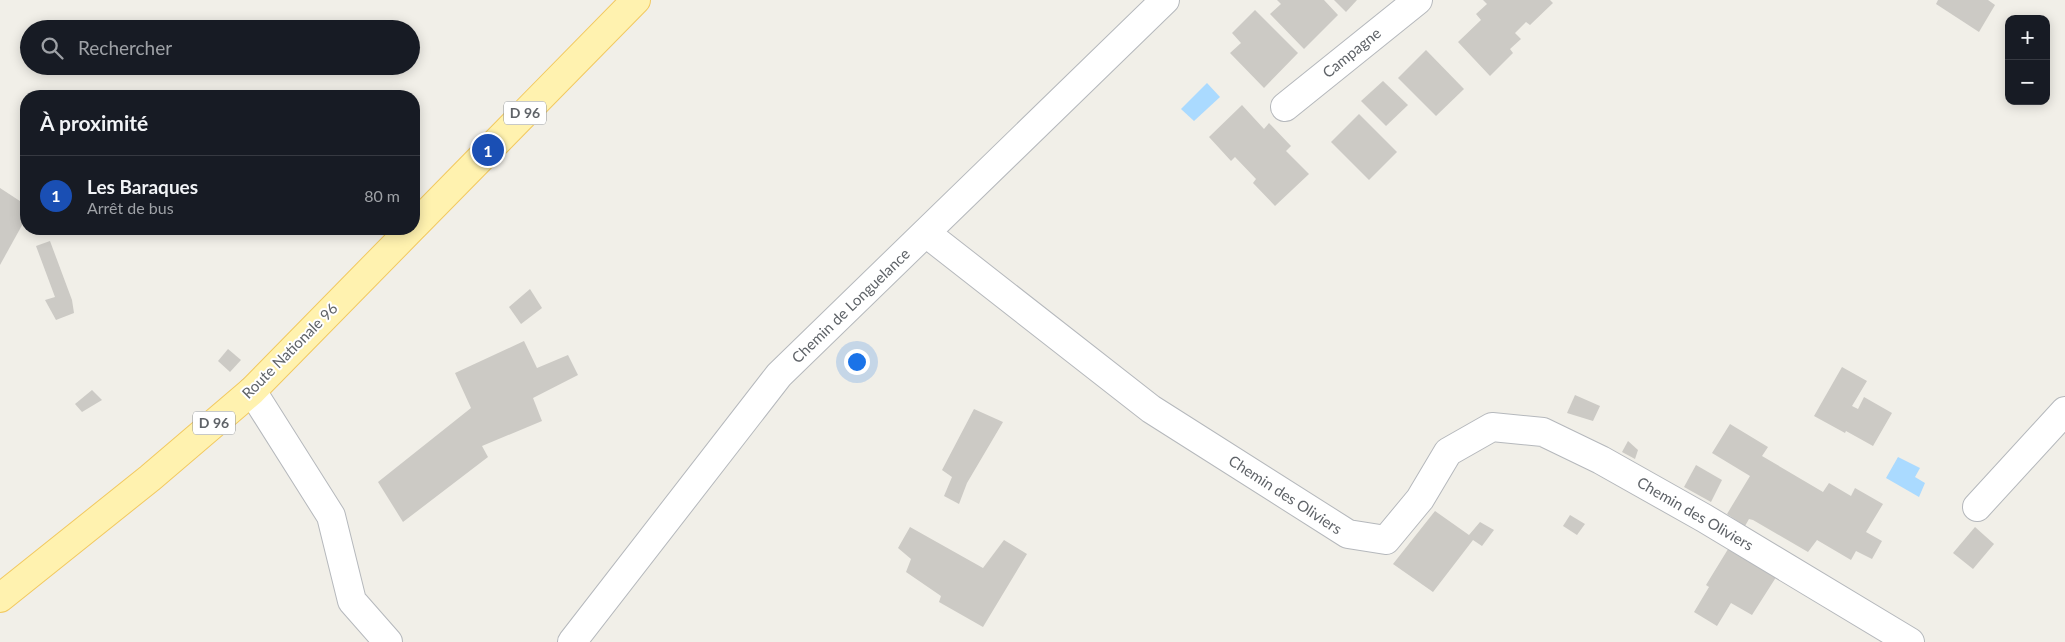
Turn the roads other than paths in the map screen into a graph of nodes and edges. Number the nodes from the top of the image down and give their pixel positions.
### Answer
1 (636, 0) edge
2 (1164, 0) edge
3 (1418, 0) edge
4 (1285, 107) dead end
5 (420, 220) edge
6 (926, 233) junction
7 (405, 235) edge
8 (252, 391) junction
9 (2065, 411) edge
10 (1978, 507) dead end
11 (0, 598) edge
12 (384, 638) edge
13 (572, 642) edge
14 (1910, 642) edge

1 - 5 main road, D 96
2 - 6 street, Chemin de Longuelance
3 - 4 street, Campagne
6 - 13 street, Chemin de Longuelance
6 - 14 street, Chemin des Oliviers
7 - 8 main road, Route Nationale 96 / D 96
8 - 11 main road, Route Nationale 96 / D 96
8 - 12 street
9 - 10 street

